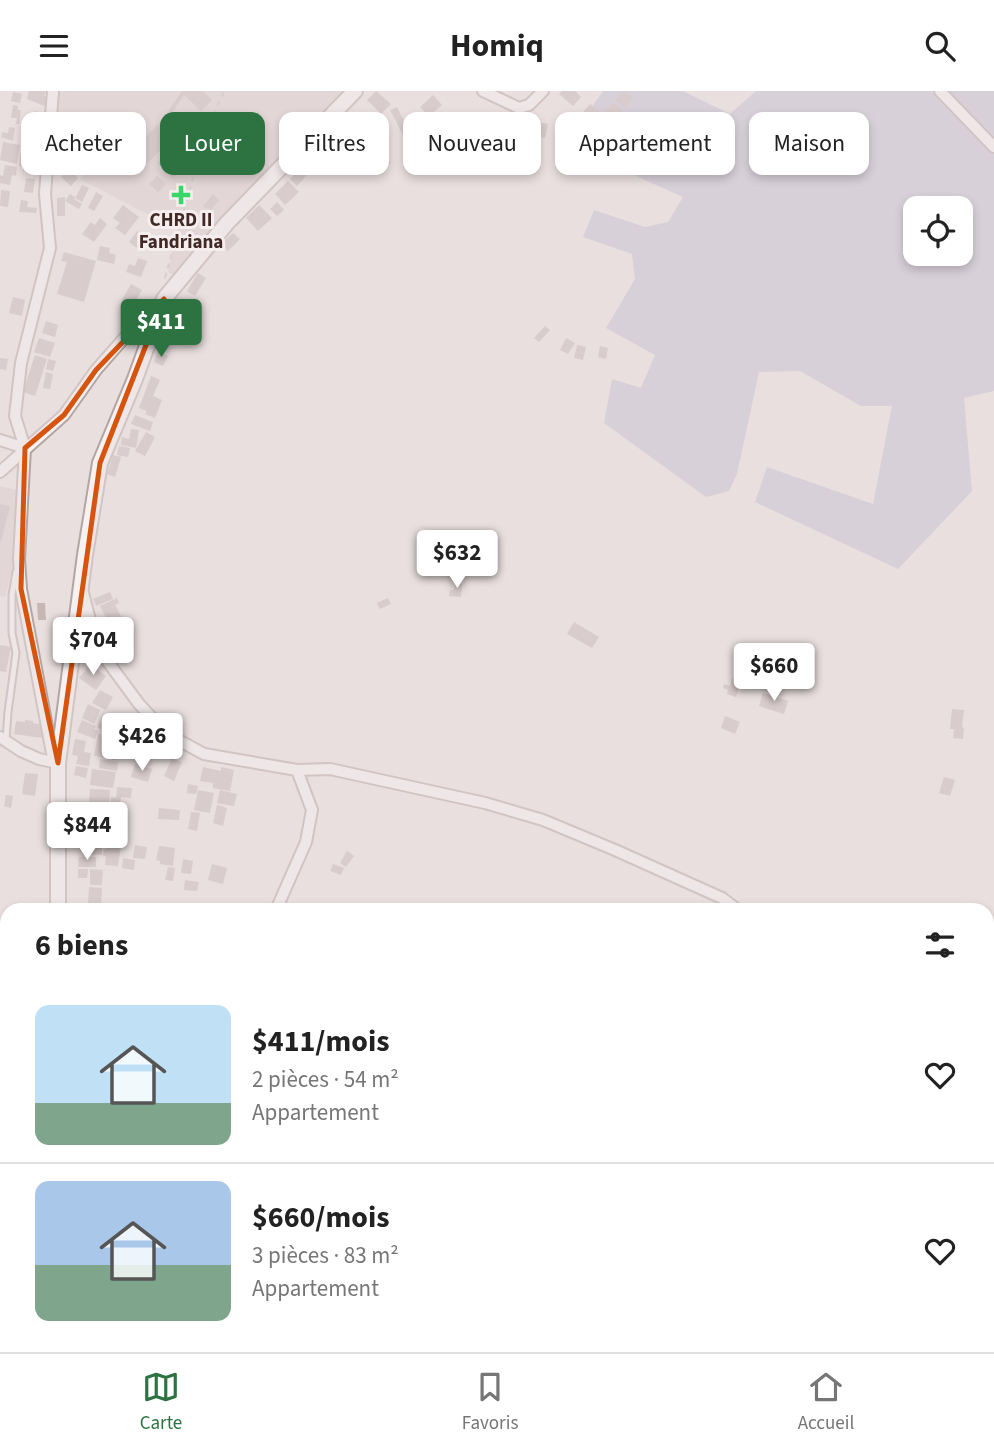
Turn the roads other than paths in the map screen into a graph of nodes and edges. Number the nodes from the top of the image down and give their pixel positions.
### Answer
1 (53, 91) edge
2 (355, 91) edge
3 (483, 91) edge
4 (543, 91) edge
5 (940, 91) edge
6 (994, 147) edge
7 (164, 299) junction
8 (0, 440) edge
9 (25, 448) junction
10 (0, 472) edge
11 (19, 559) junction
12 (81, 586) junction
13 (3, 738) edge
14 (58, 763) junction
15 (297, 770) junction
16 (58, 903) edge
17 (279, 903) edge
18 (729, 903) edge

1 - 9 street
2 - 7 street
3 - 4 street
5 - 6 street
7 - 9 street
7 - 12 street
8 - 9 street
9 - 10 street
9 - 11 street
11 - 13 lane
11 - 14 street
12 - 14 street
12 - 15 street
13 - 14 street
14 - 16 street
15 - 17 street
15 - 18 street

